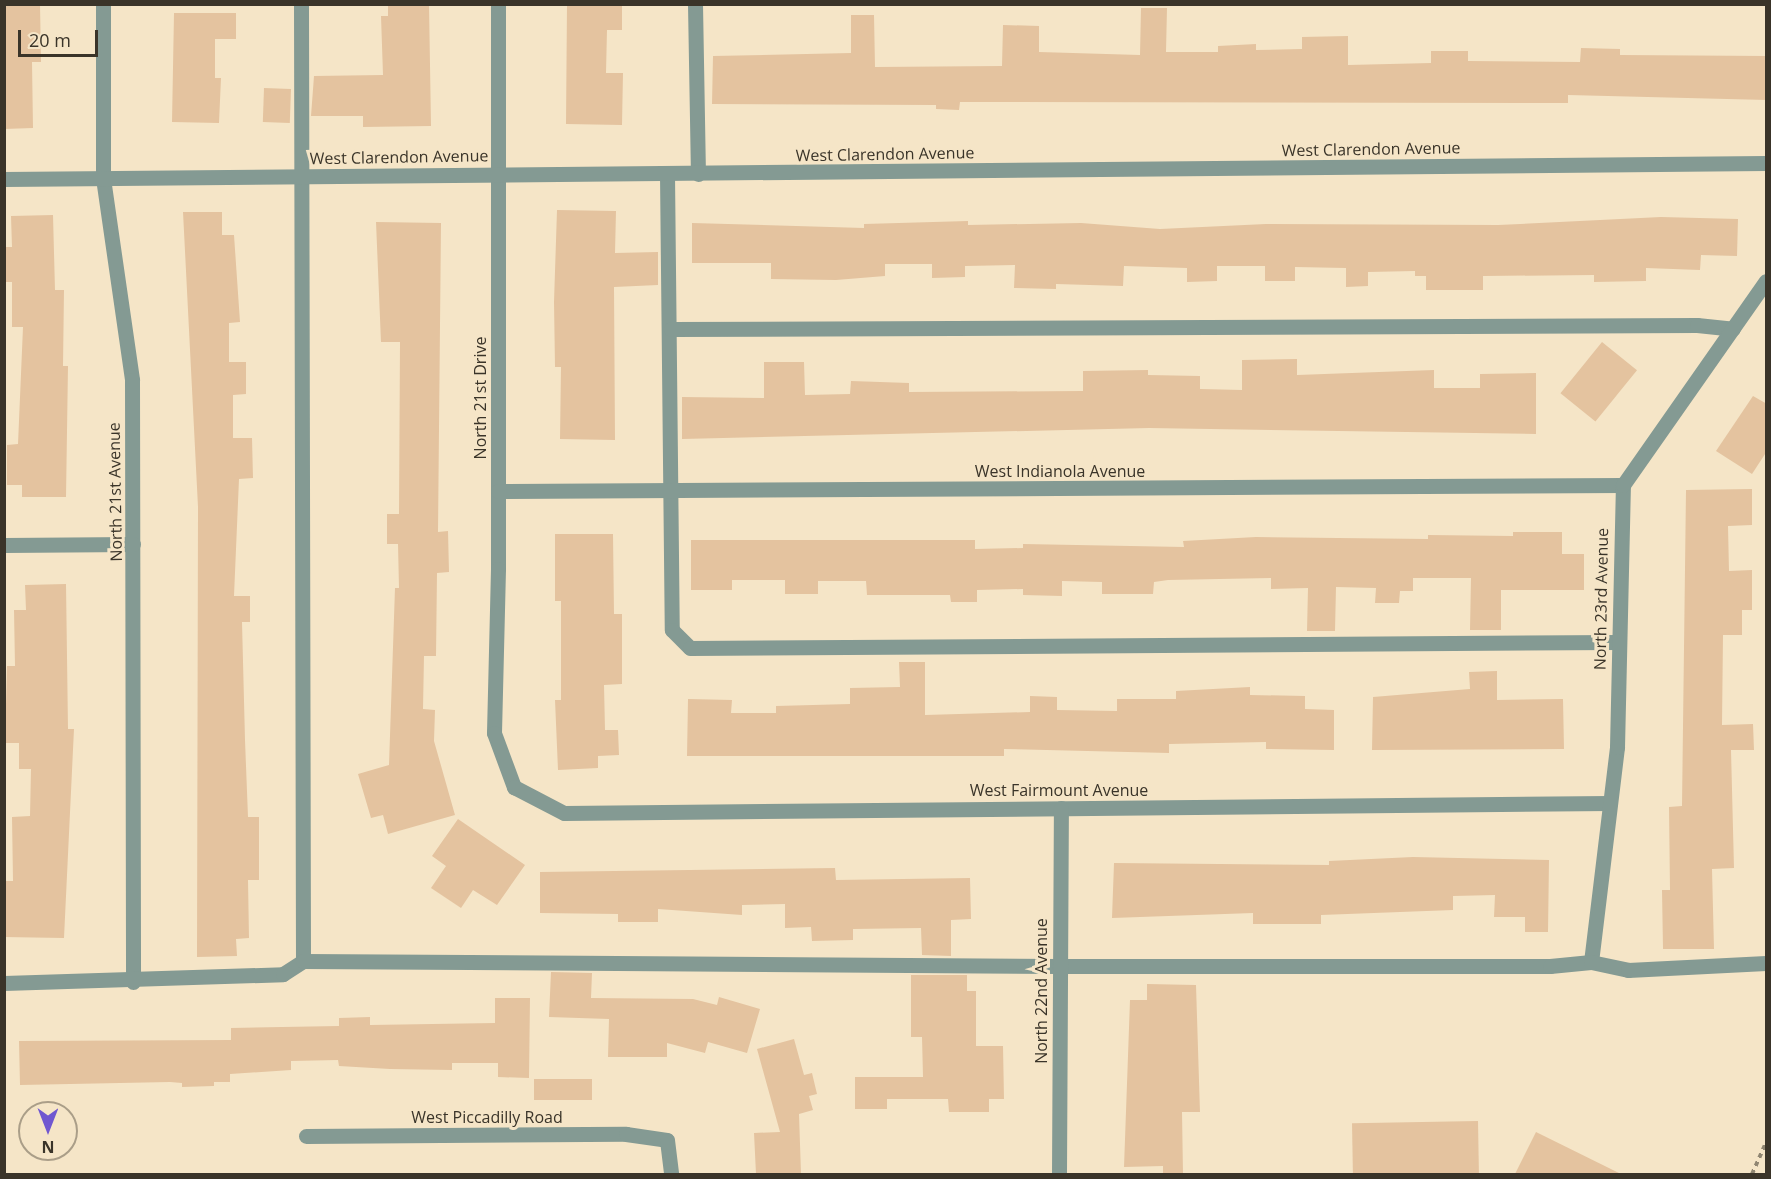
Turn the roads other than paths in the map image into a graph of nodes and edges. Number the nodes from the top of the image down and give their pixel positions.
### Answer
1 (103, 4) edge
2 (301, 4) edge
3 (498, 4) edge
4 (695, 4) edge
5 (1767, 163) edge
6 (497, 174) junction
7 (667, 174) junction
8 (698, 174) junction
9 (302, 176) junction
10 (103, 178) junction
11 (4, 179) edge
12 (1767, 281) edge
13 (671, 329) junction
14 (1733, 329) junction
15 (1623, 485) junction
16 (498, 491) junction
17 (671, 492) junction
18 (134, 544) junction
19 (4, 545) edge
20 (1618, 642) junction
21 (514, 787) joint
22 (1610, 803) junction
23 (1061, 808) junction
24 (303, 961) junction
25 (1592, 962) junction
26 (1767, 963) edge
27 (1059, 966) junction
28 (134, 982) junction
29 (4, 983) edge
30 (306, 1136) dead end
31 (671, 1174) edge
32 (1059, 1174) edge

1 - 10 street, North 21st Avenue
2 - 9 street
3 - 6 street, North 21st Drive
4 - 8 street
5 - 8 street, West Clarendon Avenue
6 - 7 street, West Clarendon Avenue
6 - 9 street, West Clarendon Avenue
6 - 16 street, North 21st Drive
7 - 8 street, West Clarendon Avenue
7 - 13 street
9 - 10 street, West Clarendon Avenue
9 - 24 street
10 - 11 street, West Clarendon Avenue
10 - 18 street, North 21st Avenue
12 - 14 street
13 - 14 street
13 - 17 street
14 - 15 street
15 - 17 street, West Indianola Avenue
15 - 20 street, North 23rd Avenue
16 - 17 street, West Indianola Avenue
16 - 21 street, North 21st Drive
17 - 20 street
18 - 19 street
18 - 28 street, North 21st Avenue
20 - 22 street, North 23rd Avenue
21 - 23 street, West Fairmount Avenue
22 - 23 street, West Fairmount Avenue
22 - 25 street, North 23rd Avenue
23 - 27 street, North 22nd Avenue
24 - 27 street
24 - 28 street
25 - 26 street
25 - 27 street
27 - 32 street, North 22nd Avenue
28 - 29 street
30 - 31 street, West Piccadilly Road

